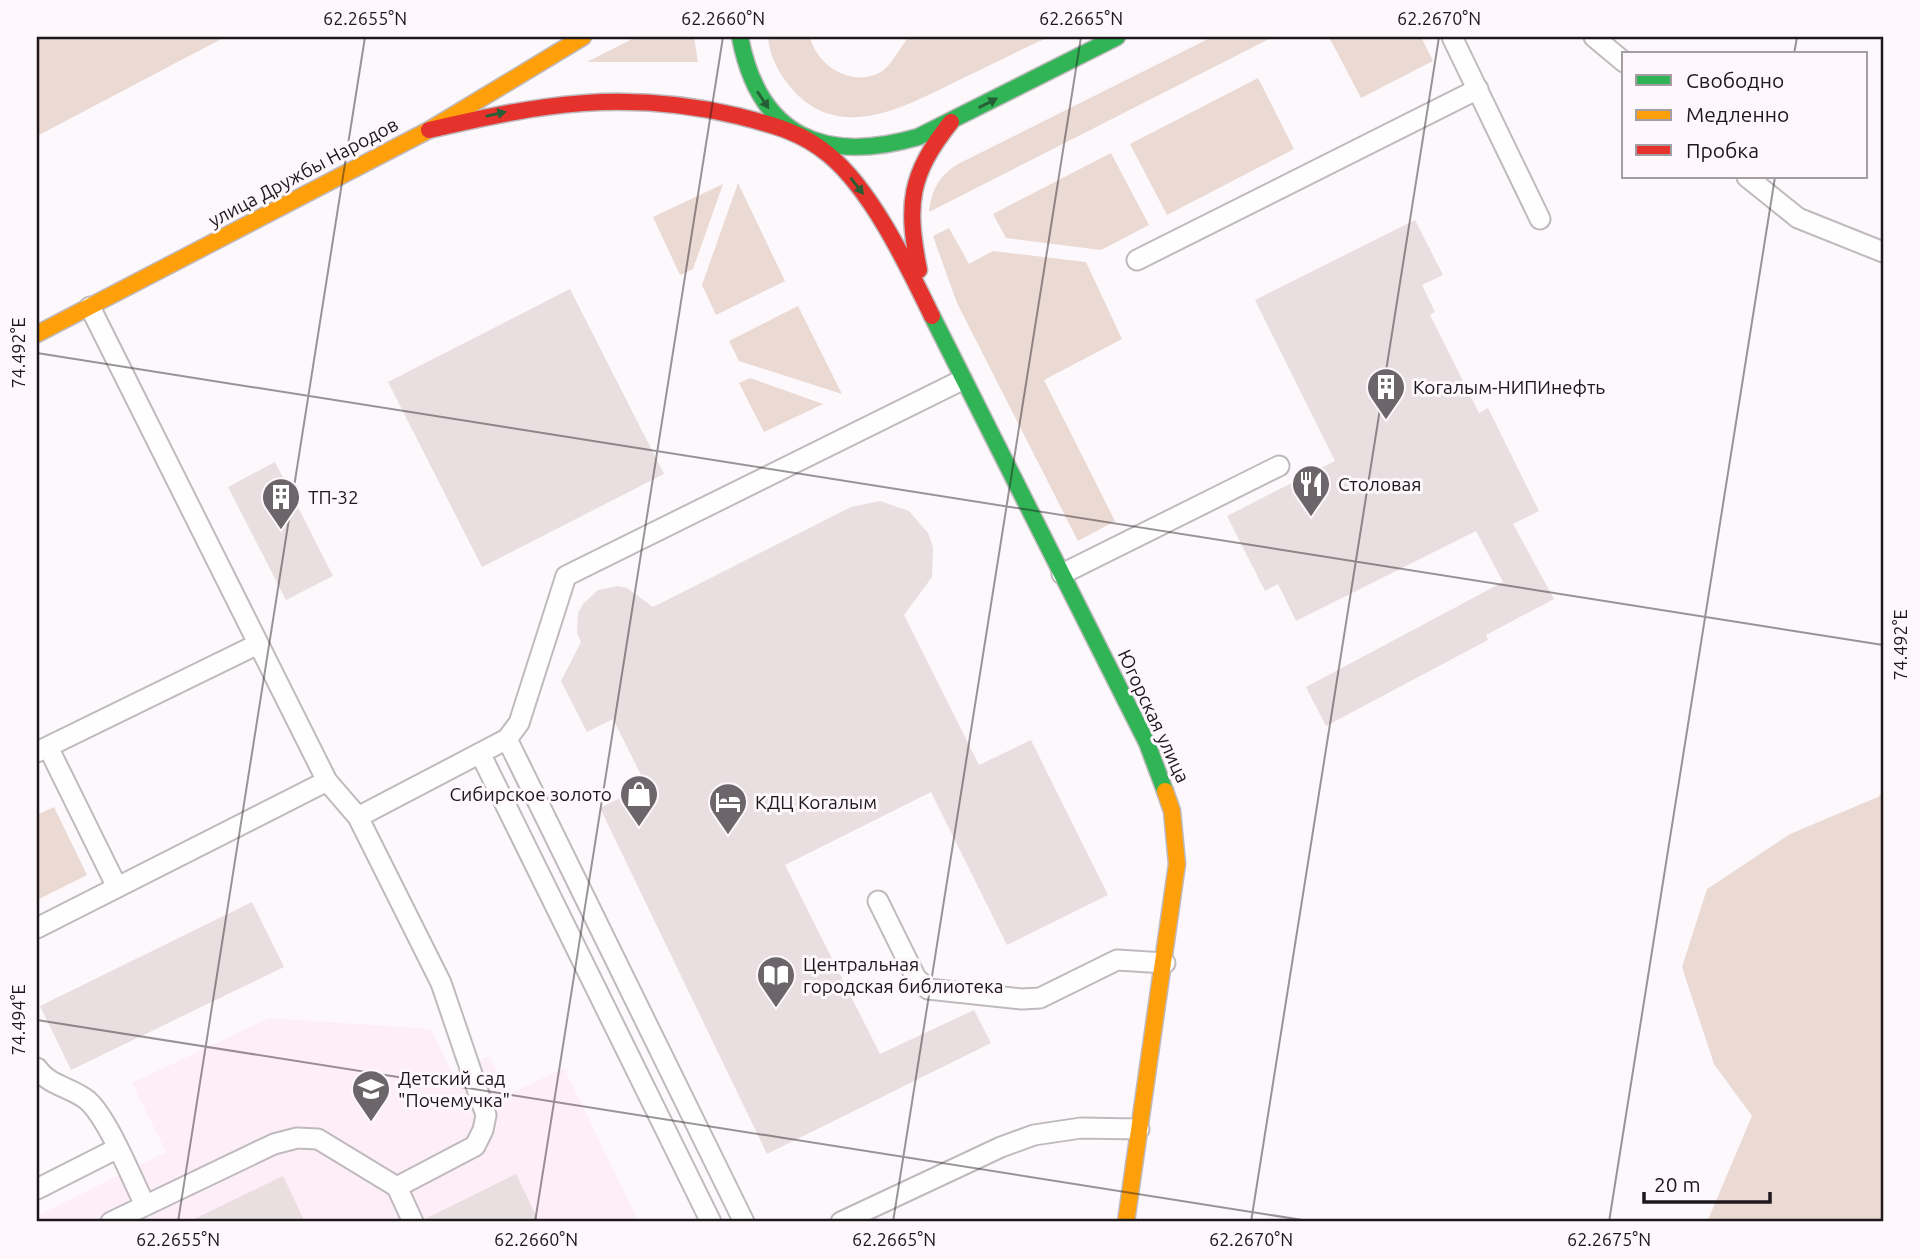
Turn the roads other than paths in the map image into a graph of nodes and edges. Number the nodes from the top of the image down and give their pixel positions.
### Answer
1 (740, 37) edge
2 (1117, 37) edge
3 (1452, 37) edge
4 (1594, 37) edge
5 (570, 40) edge
6 (1622, 60) edge
7 (1478, 89) junction
8 (951, 122) junction
9 (429, 130) junction
10 (808, 138) junction
11 (1748, 178) edge
12 (1540, 219) dead end
13 (1883, 251) edge
14 (1137, 260) dead end
15 (926, 306) junction
16 (90, 307) junction
17 (37, 334) edge
18 (962, 380) junction
19 (1279, 466) dead end
20 (1062, 574) junction
21 (258, 644) junction
22 (508, 740) junction
23 (42, 749) edge
24 (480, 754) junction
25 (327, 781) junction
26 (358, 817) junction
27 (117, 887) junction
28 (878, 901) dead end
29 (37, 928) edge
30 (1165, 963) junction
31 (37, 1068) edge
32 (1139, 1129) junction
33 (116, 1149) junction
34 (397, 1186) junction
35 (37, 1189) edge
36 (145, 1205) junction
37 (111, 1222) edge
38 (413, 1222) edge
39 (711, 1222) edge
40 (744, 1222) edge
41 (841, 1222) edge
42 (1126, 1222) edge

1 -> 10 main road
8 -> 2 main road
3 - 7 lane
4 - 6 lane
5 - 9 main road, улица Дружбы Народов
7 - 12 lane
7 - 14 lane
8 - 10 main road
8 - 15 main road
9 -> 10 main road
9 - 16 main road, улица Дружбы Народов
10 -> 15 main road
11 - 13 lane
15 - 18 main road, Югорская улица
16 - 17 main road, улица Дружбы Народов
16 - 21 lane
18 - 20 main road, Югорская улица
18 - 22 lane
19 - 20 lane
20 - 30 main road, Югорская улица
21 - 23 lane
21 - 25 lane
22 - 24 lane
22 - 40 lane
23 - 27 lane
24 - 26 lane
24 - 39 lane
25 - 26 lane
25 - 27 lane
26 - 34 lane
27 - 29 lane
28 - 30 lane
30 - 32 main road, Югорская улица
31 - 33 lane
32 - 41 lane
32 - 42 main road, Югорская улица
33 - 35 lane
33 - 36 lane
34 - 36 lane
34 - 38 lane
36 - 37 lane

